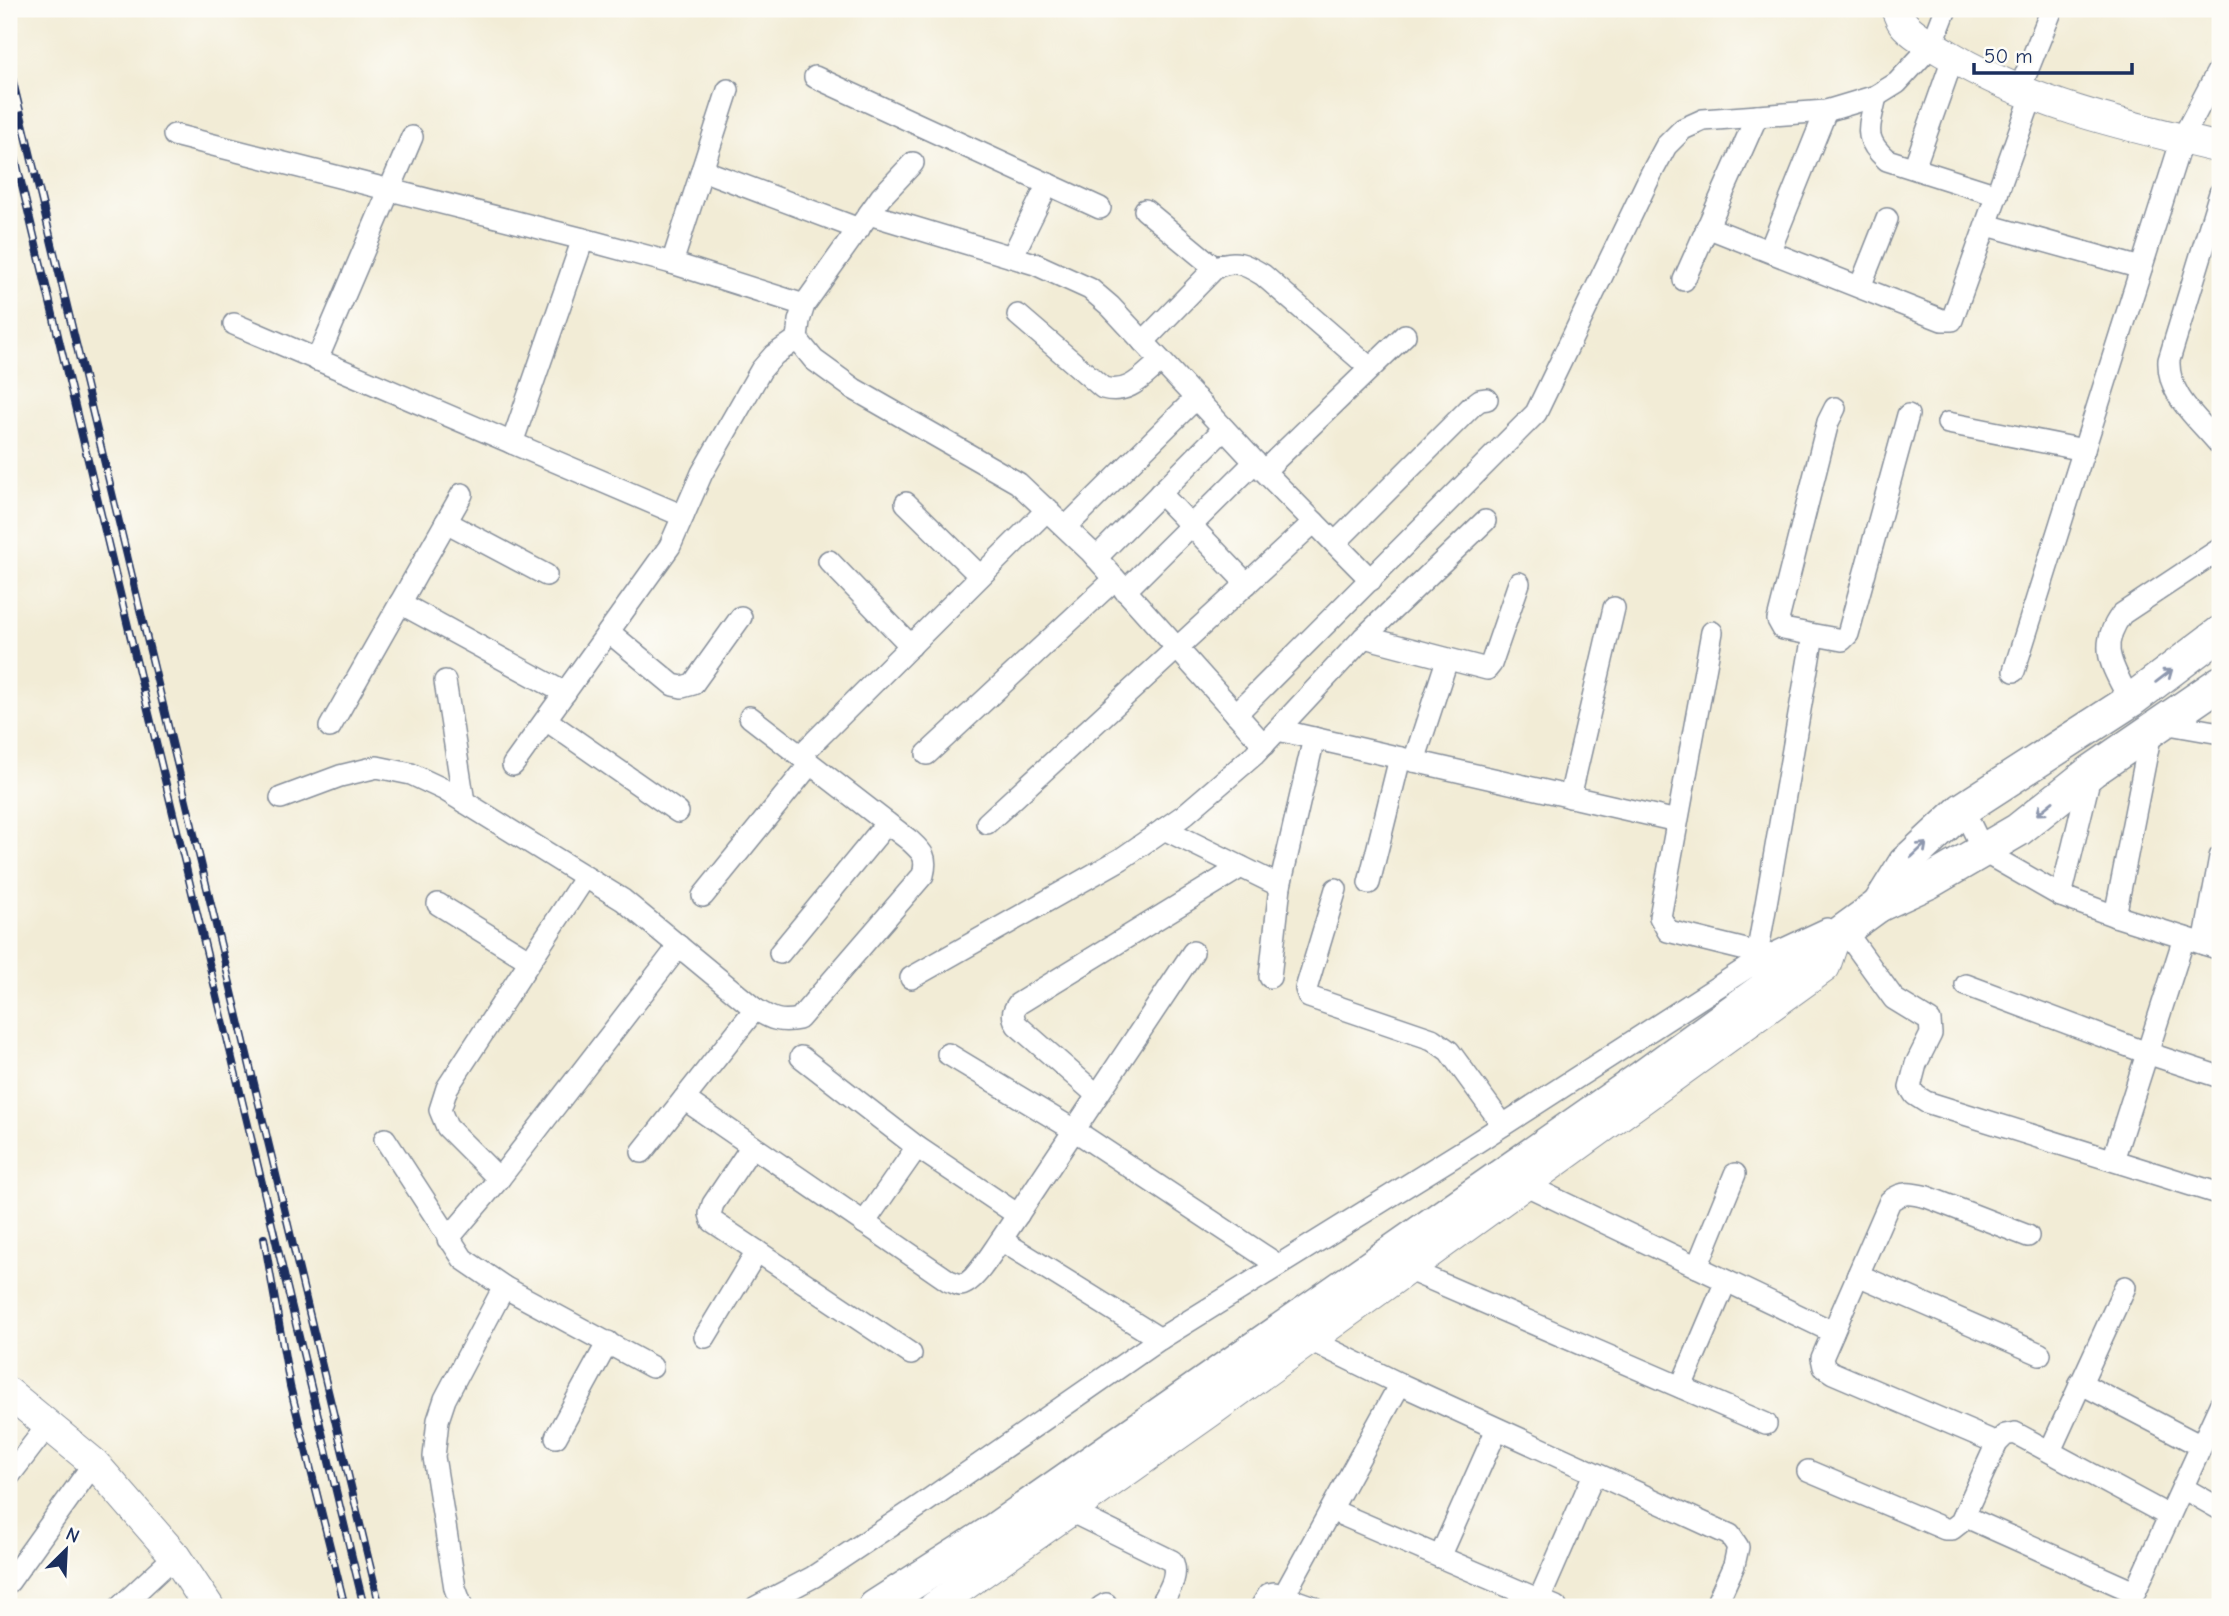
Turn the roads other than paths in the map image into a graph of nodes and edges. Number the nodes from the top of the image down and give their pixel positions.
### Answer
1 (1896, 9) edge
2 (1946, 9) edge
3 (2052, 9) edge
4 (1943, 51) junction
5 (2220, 67) edge
6 (815, 77) dead end
7 (728, 90) dead end
8 (2025, 93) junction
9 (1876, 96) junction
10 (1826, 111) junction
11 (1757, 116) junction
12 (174, 135) dead end
13 (412, 137) dead end
14 (2182, 139) junction
15 (2220, 148) edge
16 (913, 163) dead end
17 (1914, 168) junction
18 (702, 170) junction
19 (1048, 184) junction
20 (390, 189) junction
21 (2220, 193) edge
22 (1997, 195) junction
23 (1100, 208) dead end
24 (1145, 210) dead end
25 (1887, 219) dead end
26 (864, 221) junction
27 (1987, 225) junction
28 (1707, 227) junction
29 (583, 239) junction
30 (1770, 250) junction
31 (1012, 257) junction
32 (672, 263) junction
33 (1215, 268) junction
34 (2141, 268) junction
35 (1684, 280) dead end
36 (1860, 287) junction
37 (804, 305) junction
38 (1018, 315) dead end
39 (234, 324) dead end
40 (1405, 335) dead end
41 (797, 339) junction
42 (1143, 342) junction
43 (317, 360) junction
44 (1161, 361) junction
45 (1370, 368) junction
46 (1196, 398) junction
47 (1486, 399) dead end
48 (1835, 408) dead end
49 (1908, 415) dead end
50 (1948, 423) dead end
51 (1224, 429) junction
52 (512, 443) junction
53 (2220, 443) edge
54 (2084, 450) junction
55 (1259, 466) junction
56 (1160, 493) junction
57 (462, 494) dead end
58 (906, 503) dead end
59 (1048, 509) junction
60 (683, 516) junction
61 (1485, 521) dead end
62 (446, 522) junction
63 (1314, 522) junction
64 (1191, 526) junction
65 (1066, 527) junction
66 (1335, 543) junction
67 (2220, 549) edge
68 (1096, 558) junction
69 (829, 561) dead end
70 (546, 575) dead end
71 (981, 576) junction
72 (1371, 580) junction
73 (1519, 583) dead end
74 (1247, 584) junction
75 (1120, 585) junction
76 (400, 603) junction
77 (1614, 608) dead end
78 (741, 617) dead end
79 (609, 632) junction
80 (1712, 632) dead end
81 (2220, 633) edge
82 (1813, 635) junction
83 (1364, 637) junction
84 (911, 646) junction
85 (1177, 648) junction
86 (1447, 660) junction
87 (2014, 671) dead end
88 (445, 681) dead end
89 (2220, 683) edge
90 (565, 693) junction
91 (2130, 701) junction
92 (1236, 714) junction
93 (750, 718) dead end
94 (546, 720) junction
95 (330, 727) dead end
96 (2157, 727) junction
97 (2220, 733) edge
98 (1271, 737) junction
99 (1314, 738) junction
100 (927, 754) dead end
101 (1407, 759) junction
102 (805, 760) junction
103 (513, 765) dead end
104 (2092, 771) junction
105 (1570, 797) junction
106 (281, 798) dead end
107 (464, 802) junction
108 (1963, 809) junction
109 (678, 812) dead end
110 (1677, 821) junction
111 (887, 823) junction
112 (987, 823) dead end
113 (1164, 829) junction
114 (1984, 852) junction
115 (2220, 857) edge
116 (1241, 867) junction
117 (585, 877) junction
118 (1369, 883) dead end
119 (1280, 886) junction
120 (1336, 889) dead end
121 (703, 896) dead end
122 (2061, 896) junction
123 (438, 904) dead end
124 (1880, 905) junction
125 (2115, 916) junction
126 (1839, 935) junction
127 (2203, 944) edge
128 (678, 946) junction
129 (1193, 952) dead end
130 (780, 953) dead end
131 (1757, 958) junction
132 (530, 961) junction
133 (1270, 977) dead end
134 (911, 978) dead end
135 (1966, 985) dead end
136 (1750, 999) junction
137 (755, 1009) junction
138 (2147, 1053) junction
139 (948, 1054) dead end
140 (801, 1057) dead end
141 (2220, 1077) edge
142 (1097, 1095) junction
143 (684, 1099) junction
144 (1503, 1125) junction
145 (1074, 1130) junction
146 (385, 1139) dead end
147 (752, 1146) junction
148 (917, 1147) junction
149 (642, 1152) dead end
150 (2113, 1160) junction
151 (1735, 1174) dead end
152 (499, 1179) junction
153 (1524, 1184) junction
154 (2220, 1195) edge
155 (1018, 1214) junction
156 (864, 1223) junction
157 (2028, 1236) dead end
158 (448, 1239) junction
159 (1001, 1240) junction
160 (757, 1251) junction
161 (1278, 1265) junction
162 (1697, 1267) junction
163 (1407, 1269) junction
164 (1858, 1276) junction
165 (1726, 1281) junction
166 (504, 1287) junction
167 (2125, 1287) dead end
168 (1833, 1332) junction
169 (705, 1337) dead end
170 (1160, 1339) junction
171 (1310, 1340) junction
172 (608, 1342) junction
173 (911, 1354) dead end
174 (2040, 1354) dead end
175 (652, 1367) dead end
176 (2080, 1383) junction
177 (1400, 1384) junction
178 (1681, 1387) junction
179 (9, 1393) edge
180 (2220, 1405) edge
181 (1766, 1424) dead end
182 (48, 1425) junction
183 (1497, 1429) junction
184 (556, 1437) dead end
185 (1997, 1443) junction
186 (2201, 1446) junction
187 (2050, 1451) junction
188 (94, 1464) junction
189 (1808, 1471) dead end
190 (1594, 1474) junction
191 (9, 1476) edge
192 (2182, 1488) junction
193 (2220, 1508) edge
194 (1331, 1510) junction
195 (1070, 1511) junction
196 (1964, 1516) junction
197 (2169, 1516) junction
198 (175, 1556) junction
199 (1440, 1557) junction
200 (9, 1583) edge
201 (1284, 1595) junction
202 (2131, 1600) edge
203 (1548, 1604) edge
204 (120, 1607) edge
205 (209, 1607) edge
206 (463, 1607) edge
207 (756, 1607) edge
208 (875, 1607) edge
209 (934, 1607) edge
210 (1160, 1607) edge
211 (1261, 1607) edge
212 (1313, 1607) edge
213 (1715, 1607) edge

1 - 4 street
2 - 4 street
3 - 8 street
4 - 8 street
4 - 9 street
4 - 17 street
5 - 14 street
6 - 19 street
7 - 18 street
8 - 14 street
8 - 22 street
9 - 10 street
9 - 17 street
10 - 11 street
10 - 30 street
11 - 28 street
11 - 72 street
12 - 20 street
13 - 20 street
14 - 15 street
14 - 34 street
16 - 26 street
17 - 22 street
18 - 26 street
18 - 32 street
19 - 23 street
19 - 31 street
20 - 29 street
20 - 43 street
21 - 53 street
22 - 27 street
24 - 33 street
25 - 36 street
26 - 31 street
26 - 37 street
27 - 34 street
27 - 36 street
28 - 30 street
28 - 35 street
29 - 32 street
29 - 52 street
30 - 36 street
31 - 42 street
32 - 37 street
33 - 42 street
33 - 45 street
34 - 54 street
37 - 41 street
38 - 44 street
39 - 43 street
40 - 45 street
41 - 59 street
41 - 60 street
42 - 44 street
43 - 52 street
44 - 46 street
45 - 55 street
46 - 51 street
46 - 65 street
47 - 66 street
48 - 82 street
49 - 82 street
50 - 54 street
51 - 55 street
51 - 56 street
52 - 60 street
54 - 87 street
55 - 63 street
55 - 64 street
56 - 64 street
56 - 68 street
57 - 62 street
58 - 71 street
59 - 65 street
59 - 71 street
60 - 79 street
61 - 83 street
62 - 70 street
62 - 76 street
63 - 66 street
63 - 74 street
64 - 74 street
64 - 75 street
65 - 68 street
66 - 72 street
67 - 91 street
68 - 75 street
69 - 84 street
71 - 84 street
72 - 92 street
73 - 86 street
74 - 85 street
75 - 85 street
75 - 100 street
76 - 90 street
76 - 95 street
77 - 105 street
78 - 79 street
79 - 90 street
80 - 110 street
91 -> 81 main road
82 - 131 street
83 - 86 street
83 - 98 street
84 - 102 street
85 - 92 street
85 - 112 street
86 - 101 street
88 - 107 street
89 - 96 main road
90 - 94 street
91 - 108 main road
92 - 98 street
93 - 102 street
94 - 103 street
94 - 109 street
96 - 97 street
96 - 104 main road
96 - 125 street
98 - 99 street
98 - 113 street
99 - 101 street
99 - 119 street
101 - 105 street
101 - 118 street
102 - 111 street
102 - 121 street
104 -> 114 main road
104 - 122 street
105 - 110 street
106 - 107 street
107 - 117 street
108 - 114 street
124 -> 108 main road
110 - 131 street
111 - 130 street
111 - 137 street
113 - 116 street
113 - 134 street
114 - 122 street
114 - 124 main road
115 - 127 street
116 - 119 street
116 - 142 street
117 - 128 street
117 - 132 street
119 - 133 street
120 - 144 street
122 - 125 street
123 - 132 street
124 - 126 main road
124 - 131 street
125 - 127 street
126 - 136 main road
126 - 150 street
126 - 153 street
127 - 138 street
128 - 137 street
128 - 152 street
129 - 142 street
131 - 136 street
131 - 144 street
132 - 152 street
135 - 138 street
136 - 208 main road
137 - 143 street
138 - 141 street
138 - 150 street
139 - 145 street
140 - 148 street
142 - 145 street
143 - 147 street
143 - 149 street
144 - 161 street
145 - 155 street
145 - 161 street
146 - 158 street
147 - 156 street
147 - 160 street
148 - 155 street
148 - 156 street
150 - 154 street
151 - 162 street
152 - 158 street
153 - 162 street
153 - 163 street
155 - 159 street
156 - 159 street
157 - 164 street
158 - 166 street
159 - 170 street
160 - 169 street
160 - 173 street
161 - 170 street
162 - 165 street
163 - 171 street
163 - 178 street
164 - 168 street
164 - 174 street
165 - 168 street
165 - 178 street
166 - 172 street
166 - 206 street
167 - 176 street
168 - 185 street
170 - 207 street
171 - 177 street
171 - 195 street
172 - 175 street
172 - 184 street
176 - 186 street
176 - 187 street
177 - 183 street
177 - 194 street
178 - 181 street
179 - 182 street
180 - 186 street
182 - 188 street
182 - 191 street
183 - 190 street
183 - 199 street
185 - 187 street
185 - 196 street
186 - 192 street
187 - 197 street
188 - 198 street
188 - 200 street
189 - 196 street
190 - 203 street
190 - 213 street
192 - 193 street
192 - 197 street
194 - 199 street
194 - 201 street
195 - 209 street
195 - 210 street
196 - 202 street
197 - 202 street
198 - 204 street
198 - 205 street
199 - 203 street
201 - 211 street
201 - 212 street

